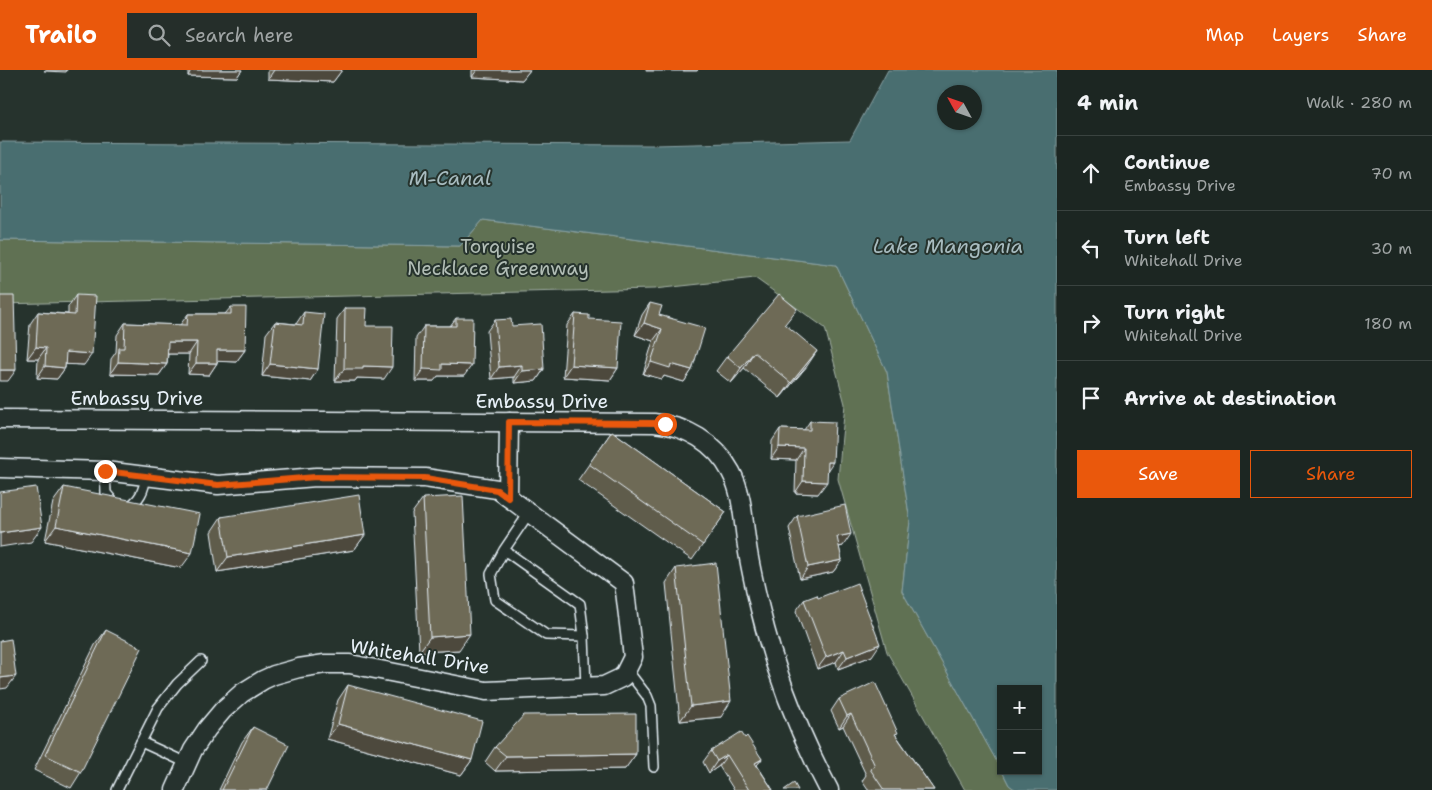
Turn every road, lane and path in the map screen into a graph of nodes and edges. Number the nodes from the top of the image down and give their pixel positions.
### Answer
1 (0, 419) edge
2 (509, 422) junction
3 (0, 468) edge
4 (105, 471) junction
5 (146, 476) junction
6 (508, 498) junction
7 (529, 513) junction
8 (504, 550) junction
9 (584, 636) junction
10 (201, 661) dead end
11 (627, 670) junction
12 (586, 687) junction
13 (141, 742) junction
14 (187, 763) junction
15 (654, 767) dead end
16 (117, 790) edge
17 (175, 790) edge
18 (829, 790) edge

1 - 2 street, Embassy Drive
2 - 6 street
2 - 18 street, Embassy Drive
3 - 4 street
4 - 5 street
4 - 5 lane
5 - 6 street
6 - 7 street
7 - 8 lane
7 - 11 street
8 - 9 lane
8 - 9 lane
9 - 12 lane
10 - 13 lane
11 - 12 street, Whitehall Drive
11 - 15 lane
12 - 14 street, Whitehall Drive
13 - 14 lane
13 - 16 lane
14 - 17 street, Whitehall Drive

